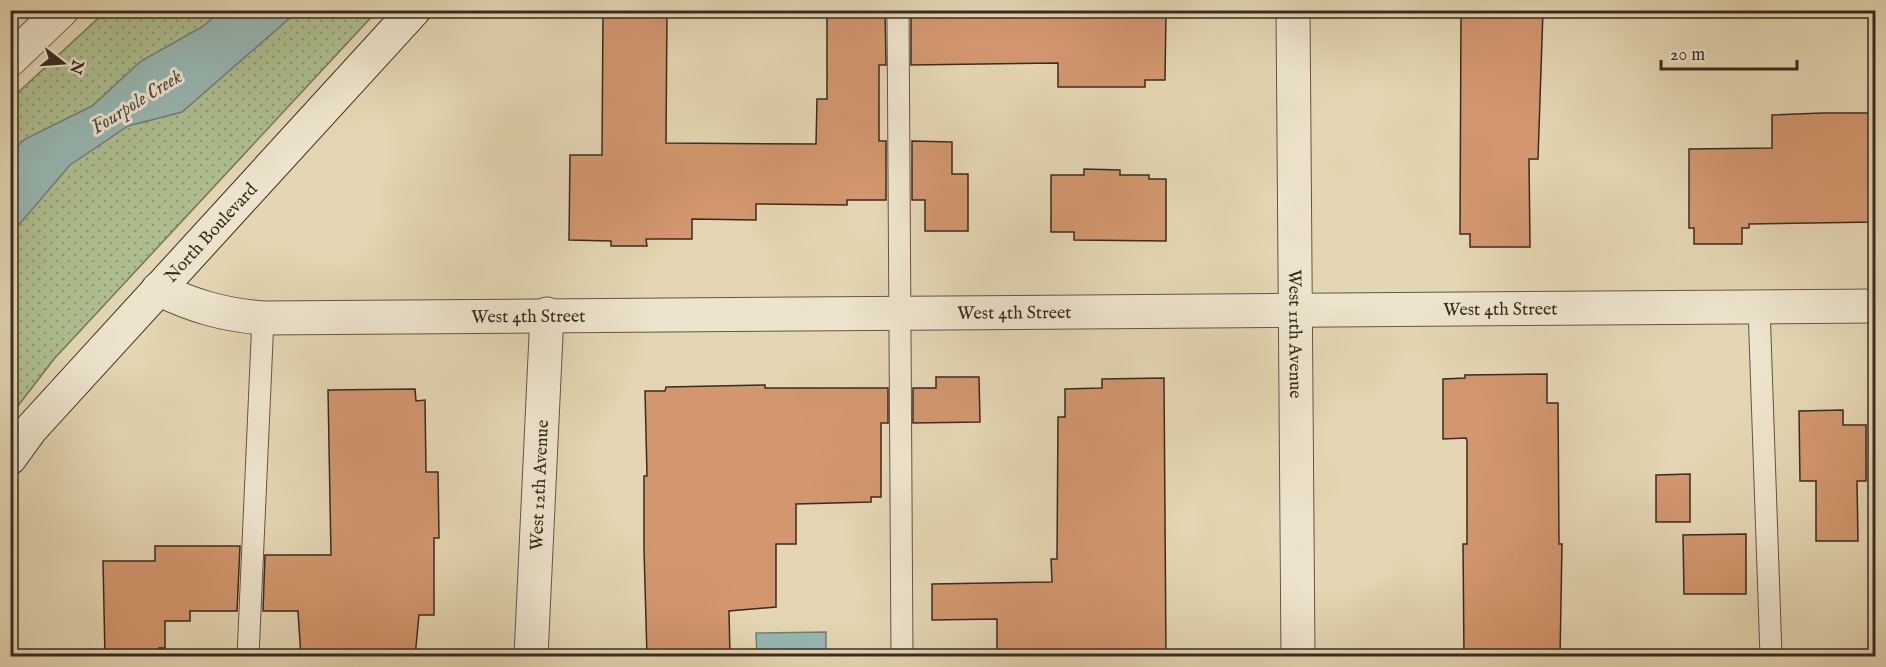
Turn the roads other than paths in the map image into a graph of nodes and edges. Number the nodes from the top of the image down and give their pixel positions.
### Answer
1 (62, 10) edge
2 (414, 10) edge
3 (898, 10) edge
4 (1293, 10) edge
5 (10, 60) edge
6 (158, 289) junction
7 (1875, 306) edge
8 (1759, 307) junction
9 (1296, 309) junction
10 (899, 312) junction
11 (547, 314) junction
12 (263, 318) junction
13 (10, 458) edge
14 (248, 657) edge
15 (531, 657) edge
16 (902, 657) edge
17 (1298, 657) edge
18 (1771, 657) edge

1 - 5 street
2 - 6 street, North Boulevard
3 - 10 lane
4 - 9 street, West 11th Avenue
6 - 12 street, West 4th Street
6 - 13 street, North Boulevard
7 - 8 street, West 4th Street
8 - 9 street, West 4th Street
8 - 18 lane
9 - 10 street, West 4th Street
9 - 17 street, West 11th Avenue
10 - 11 street, West 4th Street
10 - 16 lane
11 - 12 street, West 4th Street
11 - 15 street, West 12th Avenue
12 - 14 lane

